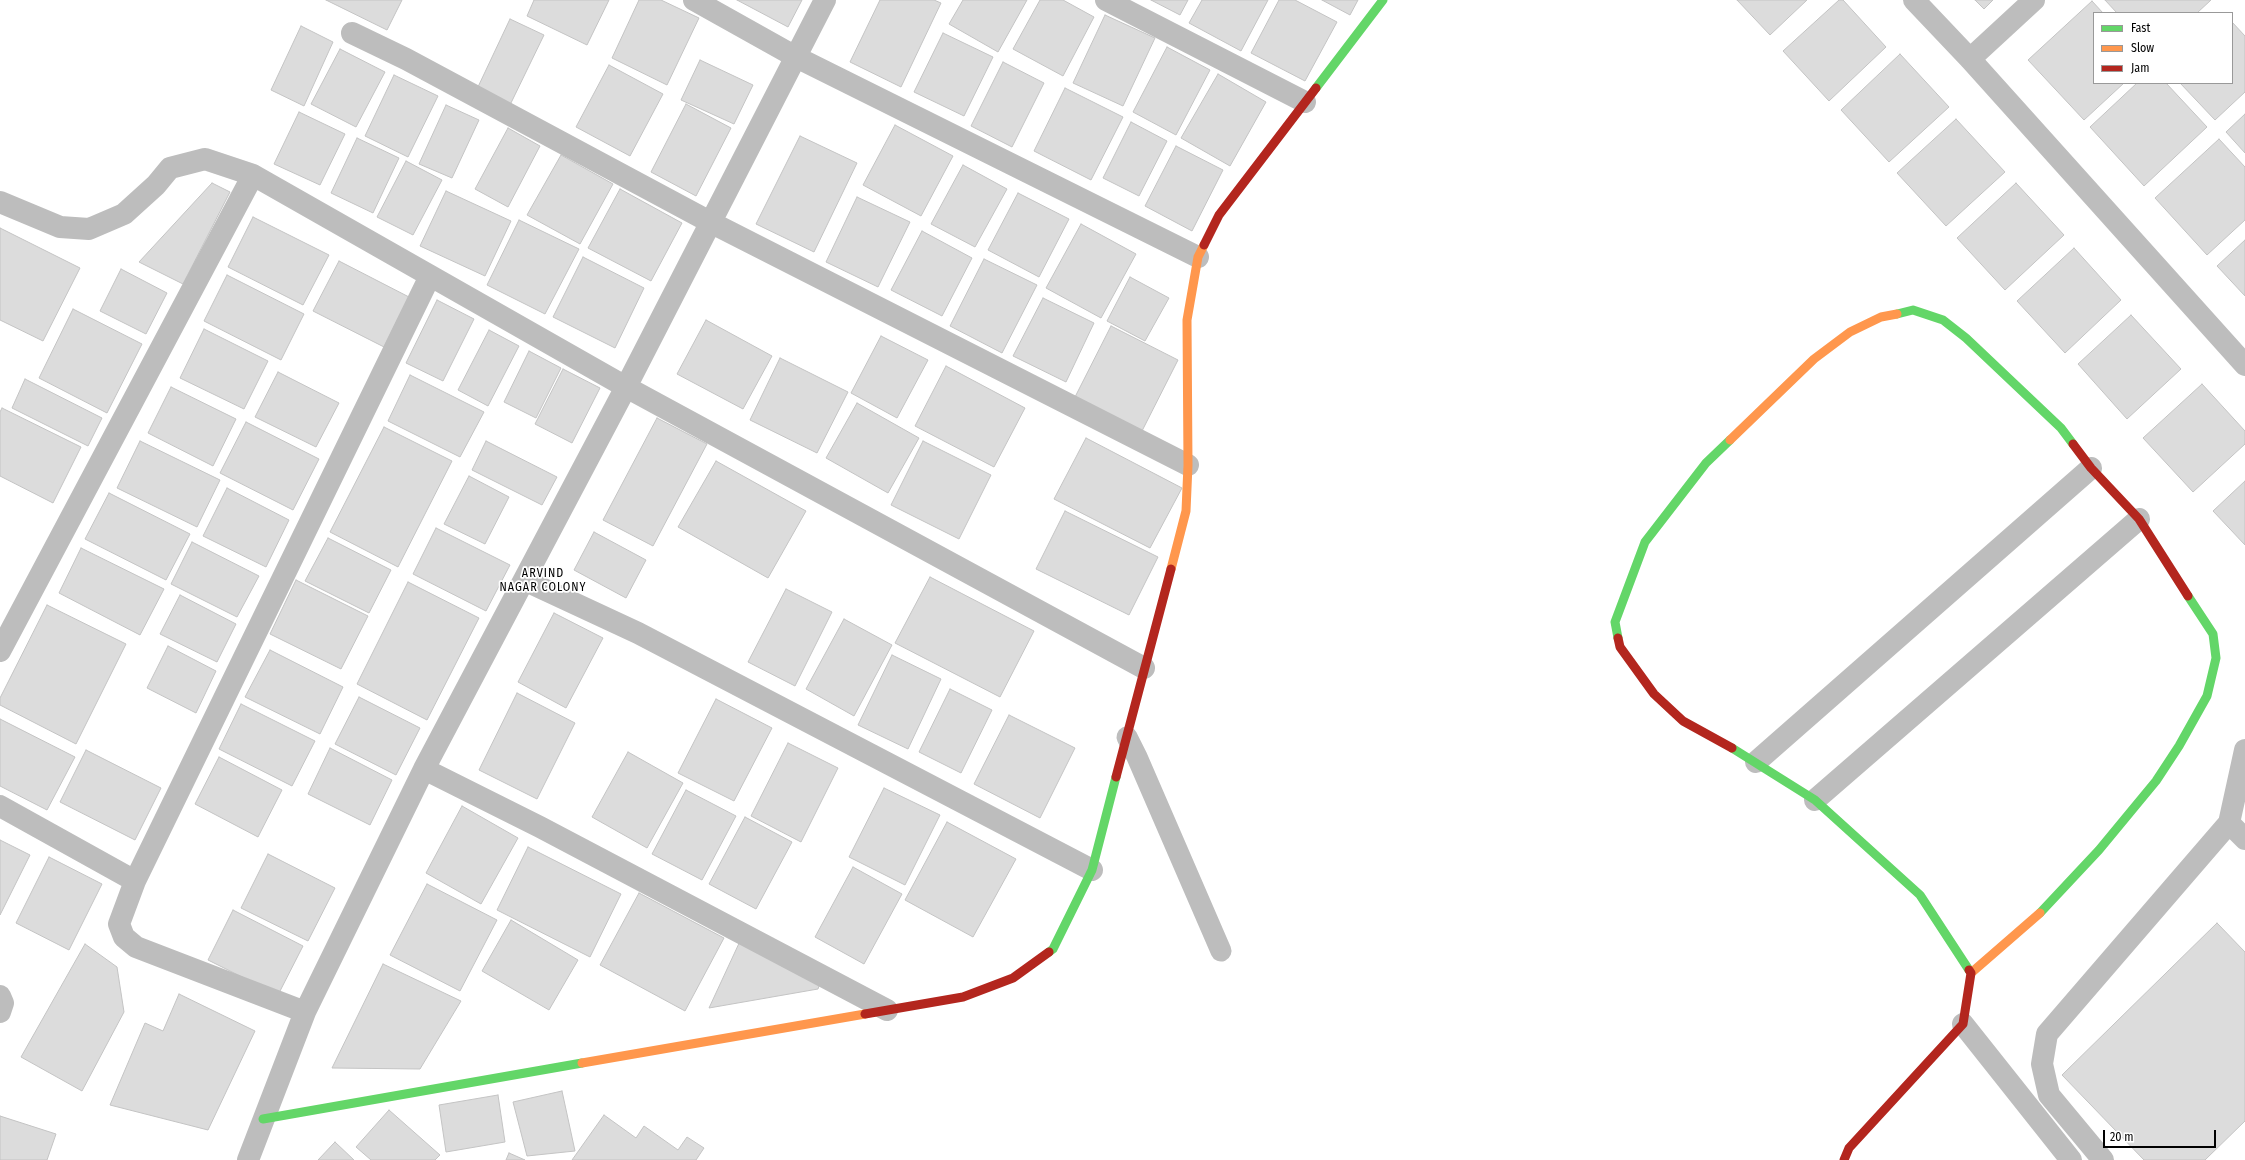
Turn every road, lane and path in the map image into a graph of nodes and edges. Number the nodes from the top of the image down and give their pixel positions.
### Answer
1 (694, 0) edge
2 (825, 0) edge
3 (1106, 0) edge
4 (1383, 0) edge
5 (1914, 0) edge
6 (2034, 0) edge
7 (352, 33) dead end
8 (796, 57) junction
9 (1970, 59) junction
10 (1305, 102) junction
11 (253, 175) junction
12 (0, 202) edge
13 (710, 222) junction
14 (1198, 257) junction
15 (430, 276) junction
16 (2245, 365) edge
17 (626, 387) junction
18 (1188, 465) junction
19 (2091, 468) junction
20 (2139, 519) junction
21 (524, 580) junction
22 (0, 650) edge
23 (1144, 668) junction
24 (1126, 737) junction
25 (2245, 750) edge
26 (1756, 762) junction
27 (424, 769) junction
28 (1815, 800) junction
29 (0, 806) edge
30 (2229, 823) junction
31 (2245, 839) edge
32 (1092, 870) junction
33 (135, 881) junction
34 (1221, 951) dead end
35 (1971, 972) junction
36 (0, 996) edge
37 (887, 1010) junction
38 (0, 1012) edge
39 (305, 1012) junction
40 (1964, 1024) junction
41 (263, 1119) junction
42 (248, 1160) edge
43 (1844, 1160) edge
44 (2071, 1160) edge
45 (2103, 1160) edge

1 - 8 street
2 - 8 street
3 - 10 street
4 - 10 street
5 - 9 street
6 - 9 street
7 - 13 street
8 - 13 street
8 - 14 street
9 - 16 street
10 - 14 street
11 - 12 street
11 - 15 street
11 - 22 street
13 - 17 street
13 - 18 street
14 - 18 street
15 - 17 street
15 - 33 street
17 - 21 street
17 - 23 street
18 - 23 street
19 - 20 street
19 - 26 street
19 - 26 street
20 - 28 street
20 - 35 street
21 - 27 street
21 - 32 street
23 - 24 street
24 - 32 street
24 - 34 lane
25 - 30 street
26 - 28 street
27 - 37 street
27 - 39 street
28 - 35 street
29 - 33 street
30 - 31 street
30 - 45 street
32 - 37 street
33 - 39 street
35 - 40 street
36 - 38 street
37 - 41 street
39 - 41 street
40 - 43 street
40 - 44 street
41 - 42 street

